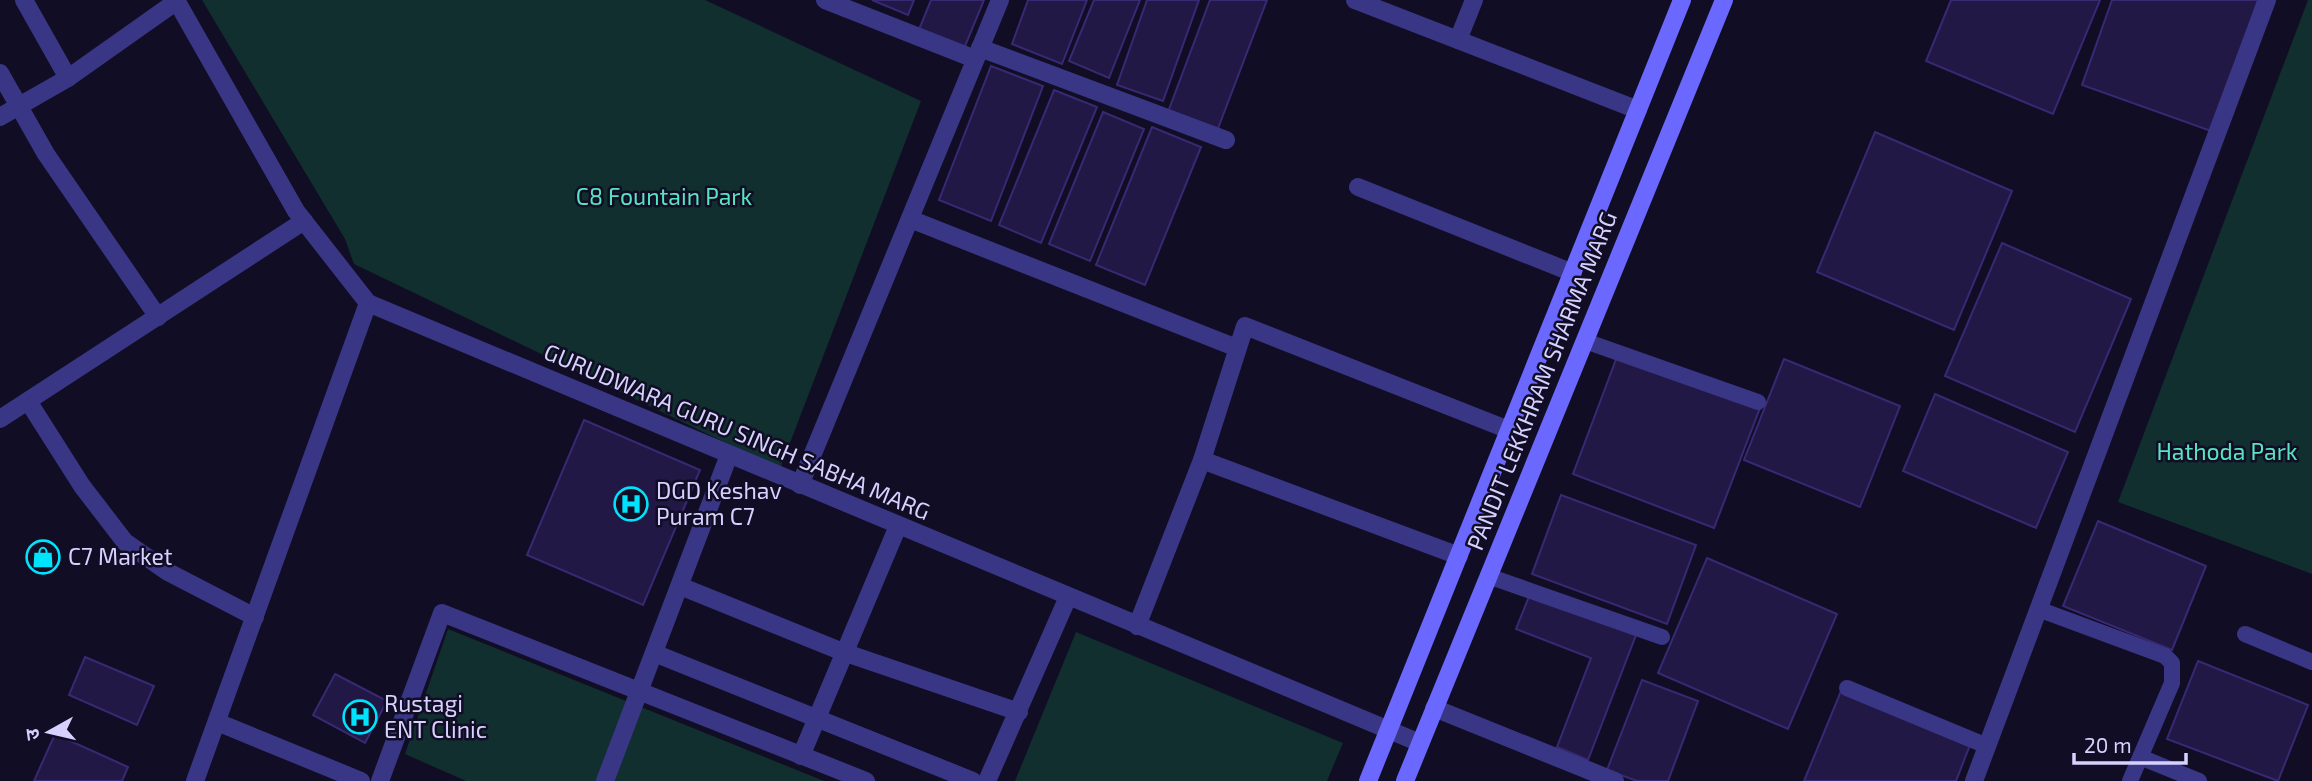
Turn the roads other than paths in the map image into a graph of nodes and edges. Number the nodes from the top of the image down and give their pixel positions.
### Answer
1 (24, 0) edge
2 (177, 0) edge
3 (825, 0) edge
4 (1000, 0) edge
5 (1355, 0) edge
6 (1474, 0) edge
7 (1682, 0) edge
8 (1724, 0) edge
9 (2267, 0) edge
10 (1458, 40) junction
11 (978, 54) junction
12 (0, 73) edge
13 (68, 78) junction
14 (17, 107) junction
15 (1638, 110) junction
16 (0, 117) edge
17 (1226, 140) dead end
18 (1359, 187) dead end
19 (910, 219) junction
20 (304, 221) junction
21 (1573, 273) junction
22 (368, 303) junction
23 (158, 317) junction
24 (1585, 341) junction
25 (1237, 348) junction
26 (27, 401) junction
27 (1758, 402) dead end
28 (0, 419) edge
29 (1510, 430) junction
30 (729, 455) junction
31 (1202, 460) junction
32 (800, 485) junction
33 (898, 526) junction
34 (1459, 556) junction
35 (1489, 576) junction
36 (680, 586) junction
37 (1068, 597) junction
38 (2038, 609) junction
39 (255, 617) junction
40 (1137, 626) junction
41 (2245, 634) dead end
42 (1662, 637) dead end
43 (843, 652) junction
44 (654, 653) junction
45 (2312, 662) edge
46 (1847, 688) dead end
47 (639, 694) junction
48 (1434, 708) junction
49 (1019, 712) junction
50 (816, 716) junction
51 (217, 722) junction
52 (1390, 730) junction
53 (1420, 743) junction
54 (1987, 746) junction
55 (801, 756) junction
56 (2140, 757) junction
57 (195, 781) edge
58 (361, 781) edge
59 (380, 781) edge
60 (606, 781) edge
61 (866, 781) edge
62 (973, 781) edge
63 (987, 781) edge
64 (1368, 781) edge
65 (1405, 781) edge
66 (1615, 781) edge
67 (1974, 781) edge
68 (2130, 781) edge
69 (2199, 781) edge

1 - 13 street
2 - 13 street
2 - 20 street, GURUDWARA GURU SINGH SABHA MARG
3 - 11 street
4 - 11 street
5 - 10 street
6 - 10 street
7 - 15 main road, PANDIT LEKKHRAM SHARMA MARG
8 - 24 main road, PANDIT LEKKHRAM SHARMA MARG
9 - 38 street
10 - 15 street
11 - 17 street
11 - 19 street
12 - 14 street
13 - 14 street
14 - 16 street
14 - 23 street
15 - 21 main road, PANDIT LEKKHRAM SHARMA MARG
18 - 21 street
19 - 25 street
19 - 32 street
20 - 22 street, GURUDWARA GURU SINGH SABHA MARG
20 - 23 street
21 - 29 main road, PANDIT LEKKHRAM SHARMA MARG
22 - 30 street, GURUDWARA GURU SINGH SABHA MARG
22 - 39 street
23 - 26 street
24 - 27 lane
24 - 35 main road, PANDIT LEKKHRAM SHARMA MARG
25 - 29 street
25 - 31 street
26 - 28 street
26 - 39 street
29 - 34 main road, PANDIT LEKKHRAM SHARMA MARG
30 - 32 street, GURUDWARA GURU SINGH SABHA MARG
30 - 36 street
31 - 34 street
31 - 40 street
32 - 33 street, GURUDWARA GURU SINGH SABHA MARG
33 - 37 street, GURUDWARA GURU SINGH SABHA MARG
33 - 43 street
34 - 52 main road, PANDIT LEKKHRAM SHARMA MARG
35 - 42 lane
35 - 48 main road, PANDIT LEKKHRAM SHARMA MARG
36 - 43 street
36 - 44 street
37 - 40 street, GURUDWARA GURU SINGH SABHA MARG
37 - 49 street
38 - 54 street
38 - 56 lane
39 - 51 street
40 - 52 street, GURUDWARA GURU SINGH SABHA MARG
41 - 45 lane
43 - 49 street
43 - 50 street
44 - 47 street
44 - 50 street
46 - 54 lane
47 - 55 street
47 - 59 street
47 - 60 street
48 - 53 main road, PANDIT LEKKHRAM SHARMA MARG
48 - 66 street
49 - 63 street
50 - 55 street
50 - 62 street
51 - 57 street
51 - 58 street
52 - 53 street, GURUDWARA GURU SINGH SABHA MARG
52 - 64 main road, PANDIT LEKKHRAM SHARMA MARG
53 - 65 main road, PANDIT LEKKHRAM SHARMA MARG
54 - 67 street
55 - 61 street
56 - 68 lane
56 - 69 lane

